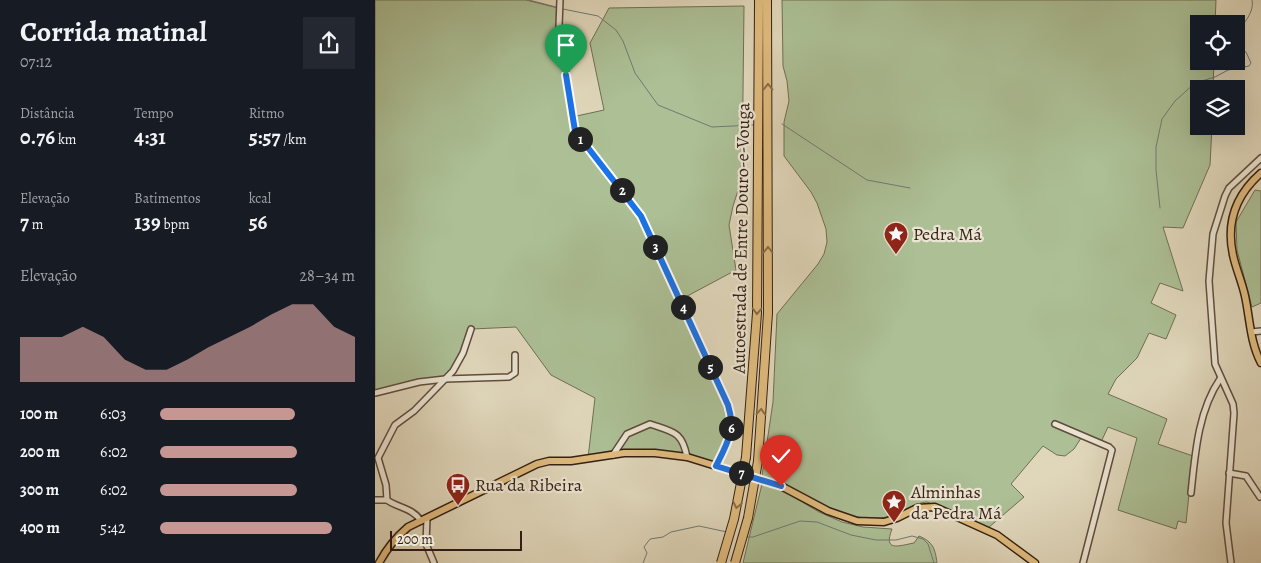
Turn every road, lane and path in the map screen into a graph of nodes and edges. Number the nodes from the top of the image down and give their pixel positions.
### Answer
1 (560, 0) edge
2 (759, 0) edge
3 (767, 0) edge
4 (1261, 158) edge
5 (1261, 173) edge
6 (471, 328) dead end
7 (1261, 331) edge
8 (1251, 332) junction
9 (515, 355) dead end
10 (1261, 363) edge
11 (1221, 378) junction
12 (445, 379) junction
13 (375, 393) edge
14 (1055, 424) dead end
15 (613, 454) junction
16 (687, 457) junction
17 (716, 466) junction
18 (1229, 473) junction
19 (1191, 493) dead end
20 (1260, 496) edge
21 (375, 500) edge
22 (387, 500) junction
23 (424, 519) junction
24 (379, 563) edge
25 (434, 563) edge
26 (721, 563) edge
27 (735, 563) edge
28 (1035, 563) edge
29 (1083, 563) edge
30 (1231, 563) edge

1 - 17 street
2 -> 26 highway, Autoestrada de Entre Douro-e-Vouga, bridge
27 -> 3 highway, Autoestrada de Entre Douro-e-Vouga, bridge
4 - 11 street
5 - 8 main road
6 - 12 street
7 - 8 street
8 - 10 main road
9 - 12 street
11 - 18 street
11 - 19 street
12 - 13 street
12 - 22 street
14 - 29 street
15 - 16 main road
15 - 16 street
15 - 23 main road
16 - 17 main road
17 - 28 main road
18 - 20 street
18 - 30 street
21 - 22 street
22 - 23 street
23 - 24 main road
23 - 25 street

